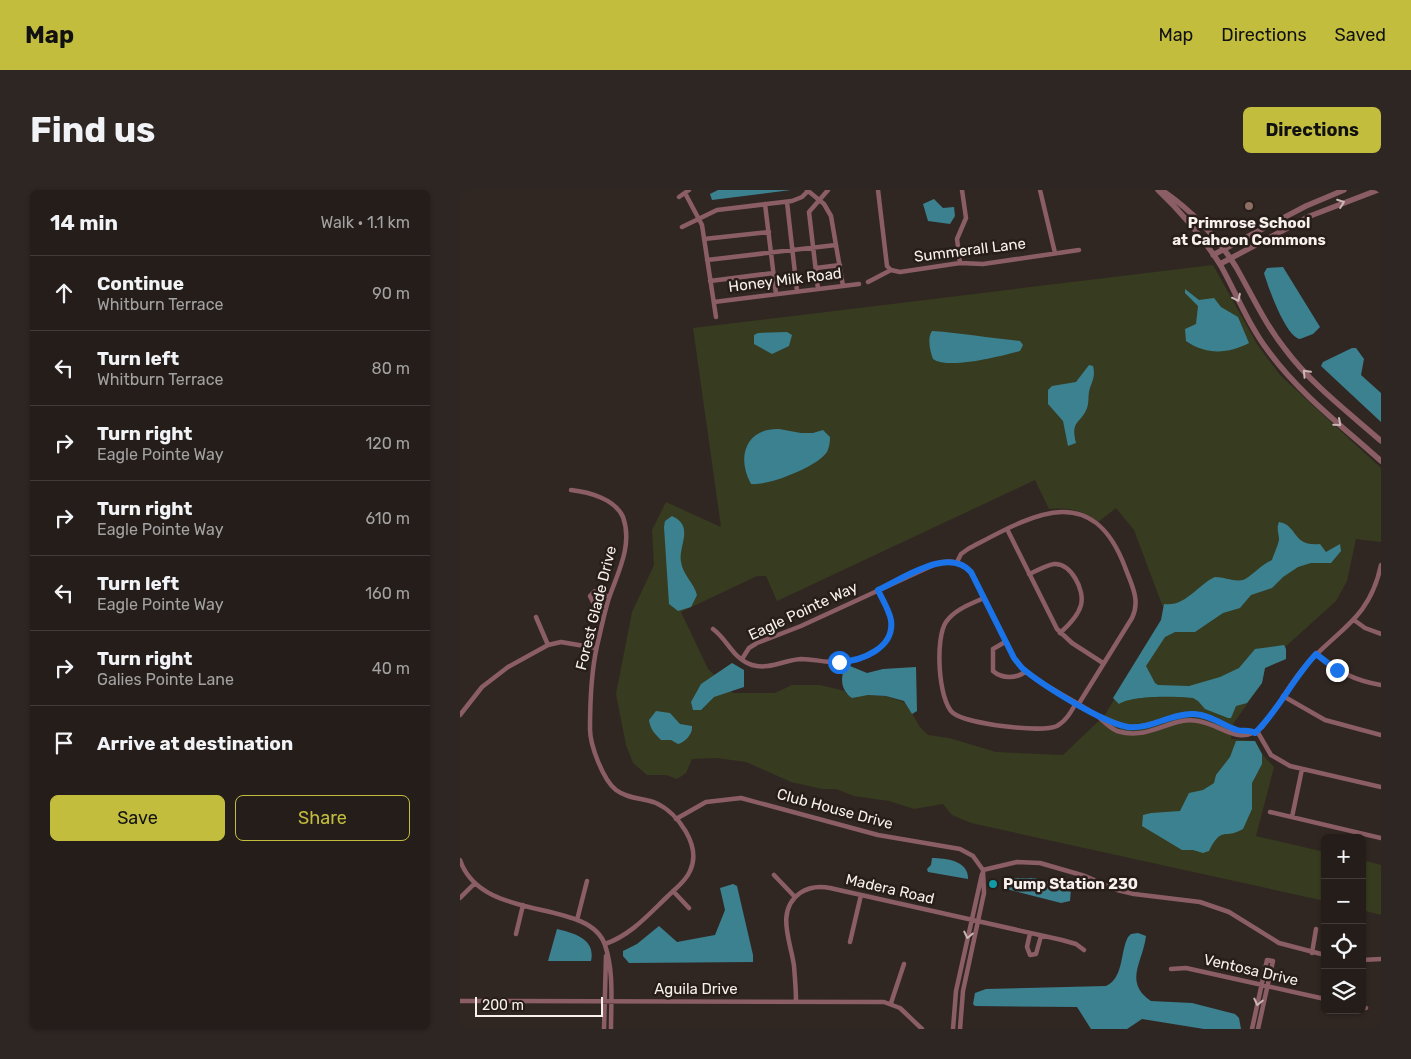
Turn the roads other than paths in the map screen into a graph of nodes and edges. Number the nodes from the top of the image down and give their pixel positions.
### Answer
1 (807, 190) edge
2 (828, 190) edge
3 (878, 190) edge
4 (962, 190) edge
5 (1040, 190) edge
6 (1158, 190) edge
7 (1162, 190) edge
8 (1344, 190) edge
9 (1378, 190) edge
10 (687, 191) edge
11 (679, 197) dead end
12 (819, 200) junction
13 (786, 202) junction
14 (765, 204) junction
15 (700, 218) junction
16 (682, 227) dead end
17 (768, 232) junction
18 (704, 239) junction
19 (836, 245) junction
20 (813, 248) junction
21 (1224, 249) junction
22 (792, 250) junction
23 (1079, 250) dead end
24 (771, 252) junction
25 (1055, 252) junction
26 (1213, 255) junction
27 (1230, 258) junction
28 (708, 260) junction
29 (960, 263) junction
30 (1220, 264) junction
31 (840, 265) junction
32 (816, 268) junction
33 (891, 270) junction
34 (774, 273) junction
35 (710, 281) junction
36 (868, 282) dead end
37 (859, 284) dead end
38 (843, 286) junction
39 (818, 289) junction
40 (797, 292) junction
41 (776, 294) junction
42 (714, 302) junction
43 (716, 317) dead end
44 (1381, 441) edge
45 (1381, 460) edge
46 (571, 490) dead end
47 (1007, 529) junction
48 (958, 562) junction
49 (1381, 565) edge
50 (1029, 574) junction
51 (878, 590) junction
52 (609, 597) junction
53 (984, 598) junction
54 (606, 607) junction
55 (536, 617) dead end
56 (1354, 620) junction
57 (713, 629) dead end
58 (1060, 632) junction
59 (1381, 634) edge
60 (1005, 642) junction
61 (548, 645) junction
62 (596, 648) junction
63 (1316, 654) junction
64 (742, 659) junction
65 (1104, 663) junction
66 (1026, 671) junction
67 (1381, 685) edge
68 (1283, 696) junction
69 (1077, 704) junction
70 (460, 715) edge
71 (1256, 732) junction
72 (1381, 735) edge
73 (1302, 769) junction
74 (1381, 787) edge
75 (1270, 812) dead end
76 (1292, 817) junction
77 (676, 819) junction
78 (1381, 838) edge
79 (460, 860) edge
80 (983, 870) junction
81 (774, 876) dead end
82 (588, 881) dead end
83 (475, 883) junction
84 (673, 891) junction
85 (861, 895) junction
86 (795, 897) junction
87 (460, 898) edge
88 (523, 905) junction
89 (689, 908) dead end
90 (577, 920) junction
91 (971, 920) junction
92 (978, 921) junction
93 (1316, 929) dead end
94 (1030, 933) junction
95 (516, 934) dead end
96 (1041, 936) junction
97 (850, 942) dead end
98 (605, 944) junction
99 (1084, 950) dead end
100 (607, 952) junction
101 (1312, 953) junction
102 (1321, 954) edge
103 (1381, 959) edge
104 (1366, 960) edge
105 (904, 964) dead end
106 (1172, 969) dead end
107 (1264, 985) junction
108 (1321, 998) edge
109 (460, 1001) edge
110 (604, 1001) junction
111 (611, 1001) junction
112 (796, 1001) junction
113 (891, 1004) junction
114 (604, 1029) edge
115 (611, 1029) edge
116 (922, 1029) edge
117 (954, 1029) edge
118 (960, 1029) edge
119 (1252, 1029) edge
120 (1258, 1029) edge

1 - 12 street
1 - 13 street
2 - 12 street
3 - 33 street
4 - 29 street
5 - 25 street
6 - 26 street
7 - 21 street
8 - 21 street
27 -> 9 street
10 - 11 street
10 - 15 street
12 - 19 street
12 - 20 street
13 - 14 street
13 - 22 street
14 - 15 street
14 - 17 street
15 - 16 street
15 - 18 street
17 - 18 street
17 - 24 street
18 - 28 street
19 - 20 street
19 - 31 street
20 - 22 street
20 - 32 street
21 - 26 street
21 - 27 street
22 - 24 street
22 - 40 street
23 - 25 street, Summerall Lane
24 - 28 street
24 - 34 street
25 - 29 street, Summerall Lane
26 - 30 street
27 - 30 street
44 -> 27 street
28 - 35 street
29 - 33 street, Summerall Lane
30 -> 45 street
31 - 32 street
31 - 38 street
32 - 39 street
33 - 36 street, Summerall Lane
34 - 35 street
34 - 41 street
35 - 42 street
37 - 38 street, Honey Milk Road
38 - 39 street, Honey Milk Road
39 - 40 street, Honey Milk Road
40 - 41 street, Honey Milk Road
41 - 42 street, Honey Milk Road
42 - 43 street
46 - 52 street, Forest Glade Drive
47 - 48 street
47 - 50 street
47 - 65 street
48 - 51 street, Eagle Pointe Way
48 - 53 street
49 - 56 street
50 - 58 street
50 - 58 street
51 - 64 street, Eagle Pointe Way
51 - 64 street
52 - 54 street, Forest Glade Drive
52 - 54 street
53 - 60 street
53 - 69 street
54 - 62 street, Forest Glade Drive
55 - 61 street
56 - 59 street
56 - 63 street
57 - 64 street
58 - 65 street
60 - 66 street
60 - 66 street
61 - 62 street
61 - 70 street
62 - 77 street, Forest Glade Drive
63 - 67 street
63 - 68 street
65 - 69 street
66 - 69 street
68 - 71 street
68 - 72 street
69 - 71 street
71 - 73 street
73 - 74 street
73 - 76 street
75 - 76 street
76 - 78 street
77 - 80 street, Club House Drive
77 - 84 street, Forest Glade Drive
79 - 83 street
80 - 91 street
80 - 92 street
80 - 101 street
81 - 86 street
82 - 90 street
83 - 87 street
83 - 88 street
84 - 89 street
84 - 98 street, Forest Glade Drive
85 - 86 street, Madera Road
85 - 91 street, Madera Road
85 - 97 street
86 - 112 street
88 - 90 street
88 - 95 street
90 - 98 street
91 - 92 street, Madera Road
91 -> 117 street
92 - 94 street, Madera Road
92 - 118 street
93 - 101 street
94 - 96 street, Madera Road
94 - 96 street
96 - 99 street, Madera Road
98 - 100 street
100 - 110 street
100 - 111 street
101 - 102 street
103 - 104 street
105 - 113 street
106 - 107 street, Ventosa Drive
107 - 107 street
107 - 108 street, Ventosa Drive
107 -> 119 street
107 - 120 street
109 - 110 street, Aguila Drive
110 - 111 street, Aguila Drive
110 - 114 street
111 - 112 street, Aguila Drive
111 - 115 street
112 - 113 street, Aguila Drive
113 - 116 street

